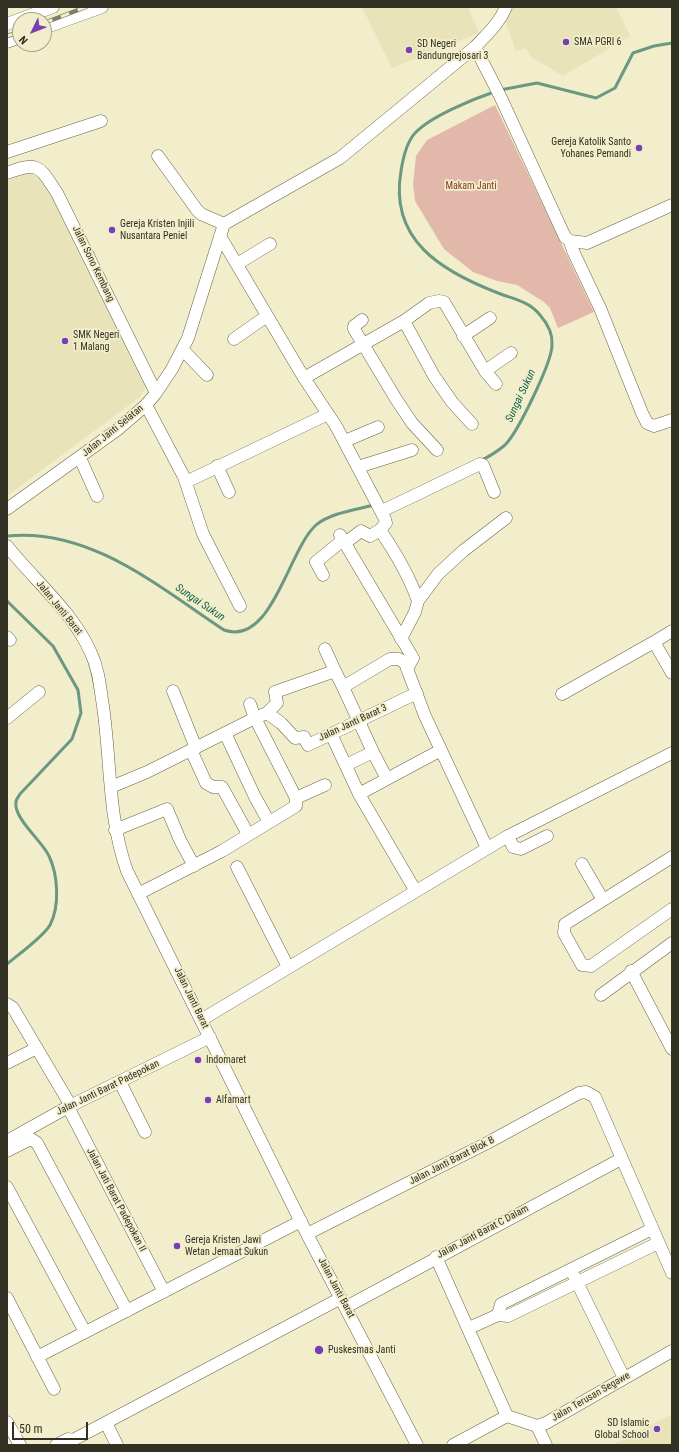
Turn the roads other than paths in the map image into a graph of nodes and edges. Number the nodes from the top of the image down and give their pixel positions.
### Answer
1 (53, 7) edge
2 (102, 7) edge
3 (506, 7) edge
4 (7, 24) edge
5 (52, 25) edge
6 (475, 47) junction
7 (100, 121) dead end
8 (7, 152) edge
9 (158, 156) dead end
10 (7, 173) edge
11 (672, 205) edge
12 (224, 224) junction
13 (220, 236) junction
14 (570, 241) junction
15 (270, 244) dead end
16 (237, 264) junction
17 (267, 316) junction
18 (490, 318) dead end
19 (362, 320) dead end
20 (404, 321) junction
21 (463, 336) junction
22 (234, 339) dead end
23 (364, 345) junction
24 (182, 349) junction
25 (511, 353) dead end
26 (485, 371) junction
27 (207, 375) dead end
28 (304, 378) junction
29 (496, 384) dead end
30 (156, 393) junction
31 (146, 405) junction
32 (328, 414) junction
33 (672, 420) edge
34 (472, 424) dead end
35 (378, 427) dead end
36 (344, 441) junction
37 (412, 450) dead end
38 (437, 450) dead end
39 (80, 458) junction
40 (217, 466) junction
41 (358, 468) junction
42 (186, 482) junction
43 (229, 492) dead end
44 (494, 492) dead end
45 (97, 496) dead end
46 (7, 509) edge
47 (381, 510) junction
48 (506, 518) dead end
49 (380, 530) junction
50 (343, 539) junction
51 (9, 548) edge
52 (323, 575) dead end
53 (418, 601) junction
54 (240, 606) dead end
55 (672, 631) edge
56 (401, 639) junction
57 (654, 642) junction
58 (325, 649) dead end
59 (407, 669) junction
60 (335, 671) junction
61 (672, 673) edge
62 (343, 687) junction
63 (173, 691) dead end
64 (39, 692) dead end
65 (417, 693) junction
66 (562, 694) dead end
67 (250, 704) dead end
68 (267, 713) junction
69 (7, 718) edge
70 (255, 718) junction
71 (359, 721) junction
72 (225, 733) junction
73 (331, 734) junction
74 (194, 749) junction
75 (441, 750) junction
76 (373, 752) junction
77 (672, 753) edge
78 (346, 765) junction
79 (387, 779) junction
80 (325, 785) dead end
81 (111, 787) junction
82 (359, 794) junction
83 (296, 798) junction
84 (269, 822) junction
85 (115, 830) junction
86 (248, 834) junction
87 (508, 836) junction
88 (546, 836) dead end
89 (487, 848) junction
90 (672, 856) edge
91 (582, 864) dead end
92 (194, 866) junction
93 (237, 867) dead end
94 (415, 890) junction
95 (138, 894) junction
96 (603, 900) junction
97 (672, 909) edge
98 (672, 943) edge
99 (288, 967) junction
100 (632, 971) junction
101 (601, 995) dead end
102 (7, 1004) edge
103 (201, 1020) junction
104 (210, 1037) junction
105 (37, 1048) junction
106 (672, 1049) edge
107 (7, 1063) edge
108 (120, 1082) junction
109 (69, 1107) junction
110 (145, 1132) dead end
111 (7, 1141) edge
112 (7, 1151) edge
113 (621, 1159) junction
114 (7, 1187) edge
115 (301, 1221) junction
116 (652, 1229) junction
117 (308, 1234) junction
118 (658, 1243) junction
119 (436, 1257) junction
120 (669, 1259) edge
121 (571, 1269) junction
122 (672, 1273) edge
123 (577, 1282) junction
124 (164, 1292) junction
125 (7, 1298) edge
126 (344, 1302) junction
127 (127, 1311) junction
128 (498, 1315) junction
129 (469, 1328) junction
130 (85, 1332) junction
131 (672, 1351) edge
132 (37, 1357) junction
133 (624, 1378) junction
134 (54, 1389) dead end
135 (507, 1416) junction
136 (7, 1422) edge
137 (106, 1423) junction
138 (537, 1426) junction
139 (71, 1442) edge
140 (20, 1445) edge
141 (56, 1445) edge
142 (117, 1445) edge
143 (417, 1445) edge
144 (452, 1445) edge
145 (546, 1445) edge

1 - 4 street
2 - 5 street
3 - 6 street
6 - 12 street
6 - 14 street
7 - 8 street
9 - 12 street
10 - 30 street, Jalan Sono Kembang
11 - 14 street
12 - 13 street, Jalan Janti Selatan
13 - 16 street
13 - 24 street, Jalan Janti Selatan
14 - 33 street
15 - 16 street
16 - 17 street
17 - 22 street
17 - 28 street
18 - 21 street
19 - 23 street
20 - 21 street
20 - 23 street
20 - 34 street
21 - 26 street
23 - 28 street
23 - 38 street
24 - 27 street
24 - 30 street, Jalan Janti Selatan
25 - 26 street
26 - 29 street
28 - 32 street
30 - 31 street, Jalan Janti Selatan
31 - 39 street, Jalan Janti Selatan
31 - 42 street
32 - 36 street
32 - 40 street
35 - 36 street
36 - 41 street
37 - 41 street
39 - 45 street
39 - 46 street, Jalan Janti Selatan
40 - 42 street
40 - 43 street
41 - 47 street
42 - 54 street
44 - 47 street
47 - 49 street
48 - 53 street
49 - 50 street
49 - 53 street
50 - 52 street
50 - 56 street
51 - 81 street, Jalan Janti Barat
53 - 56 street
55 - 57 street
56 - 59 street
57 - 61 street
57 - 66 street
58 - 60 street
59 - 62 street
59 - 65 street
60 - 62 street
60 - 68 street
62 - 71 street
63 - 74 street
64 - 69 street
65 - 71 street, Jalan Janti Barat 3
65 - 75 street
67 - 70 street
68 - 70 street
68 - 73 street, Jalan Janti Barat 3
70 - 72 street
70 - 83 street
71 - 73 street, Jalan Janti Barat 3
71 - 76 street
72 - 74 street
72 - 84 street
73 - 78 street
74 - 81 street
74 - 86 street
75 - 79 street
75 - 89 street
76 - 78 street
76 - 79 street
77 - 87 street
78 - 82 street
79 - 82 street
80 - 83 street
81 - 85 street, Jalan Janti Barat
82 - 94 street
83 - 84 street
84 - 86 street
85 - 92 street
85 - 95 street, Jalan Janti Barat
86 - 92 street
87 - 88 street
87 - 89 street
89 - 94 street
90 - 96 street
91 - 96 street
92 - 95 street
93 - 99 street
94 - 99 street
95 - 103 street, Jalan Janti Barat
96 - 97 street
98 - 100 street
99 - 103 street
100 - 101 street
100 - 106 street
102 - 105 street, Jalan Jati Barat Padepokan II
103 - 104 street, Jalan Janti Barat
104 - 108 street, Jalan Janti Barat Padepokan
104 - 115 street, Jalan Janti Barat
105 - 107 street
105 - 109 street, Jalan Jati Barat Padepokan II
108 - 109 street, Jalan Janti Barat Padepokan
108 - 110 street
109 - 111 street, Jalan Janti Barat Padepokan
109 - 124 street, Jalan Jati Barat Padepokan II
112 - 127 street
113 - 116 street
113 - 117 street, Jalan Janti Barat Blok B
113 - 119 street, Jalan Janti Barat C Dalam
114 - 130 street
115 - 117 street, Jalan Janti Barat
115 - 124 street
116 - 118 street
116 - 121 street
117 - 126 street, Jalan Janti Barat
118 - 120 street
118 - 123 street
119 - 126 street, Jalan Janti Barat C Dalam
119 - 129 street
120 - 122 street
121 - 123 street
121 - 128 street
123 - 128 street
123 - 133 street
124 - 127 street
125 - 132 street
126 - 137 street, Jalan Janti Barat C Dalam
126 - 143 street, Jalan Janti Barat
127 - 130 street
128 - 129 street
129 - 135 street
130 - 132 street
131 - 133 street, Jalan Terusan Segawe
132 - 134 street
133 - 138 street, Jalan Terusan Segawe
135 - 138 street
135 - 144 street
136 - 140 street
137 - 139 street, Jalan Janti Barat C Dalam
137 - 142 street
138 - 145 street
139 - 141 street, Jalan Janti Barat C Dalam

